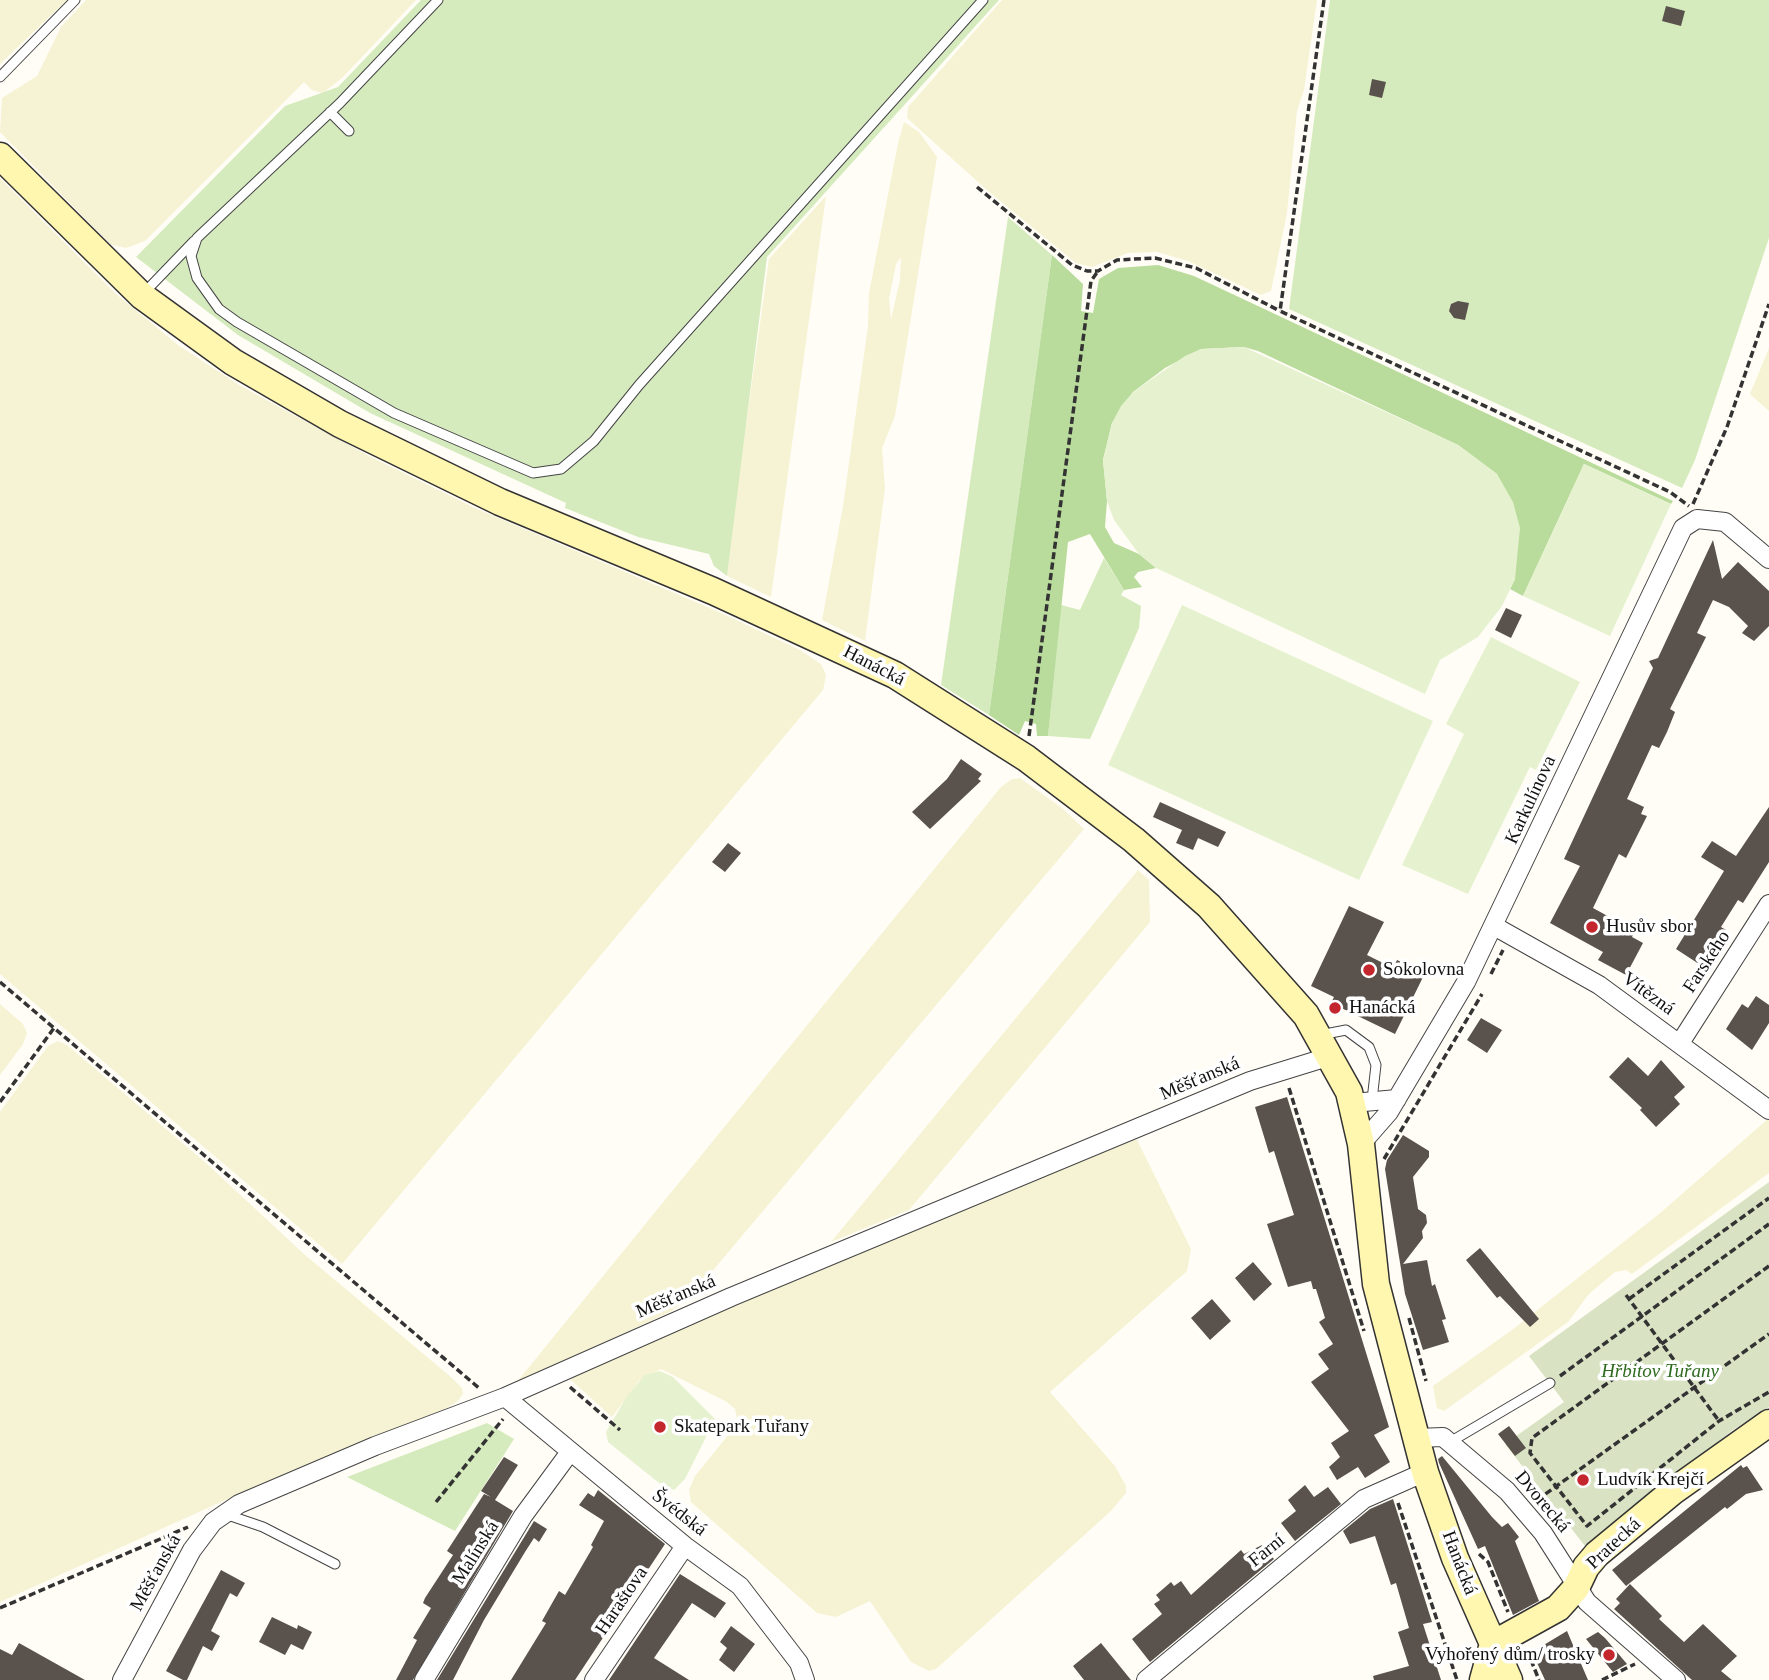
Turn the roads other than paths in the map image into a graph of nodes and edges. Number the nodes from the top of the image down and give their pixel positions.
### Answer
1 (75, 0) edge
2 (438, 0) edge
3 (983, 0) edge
4 (0, 77) edge
5 (330, 112) junction
6 (349, 131) dead end
7 (0, 156) edge
8 (197, 239) junction
9 (142, 296) junction
10 (1769, 559) edge
11 (1769, 904) edge
12 (1494, 926) junction
13 (1679, 1043) junction
14 (1325, 1045) junction
15 (1397, 1099) junction
16 (1362, 1101) junction
17 (1769, 1110) edge
18 (1361, 1144) junction
19 (1550, 1383) road end
20 (504, 1401) junction
21 (1769, 1423) edge
22 (1417, 1438) junction
23 (1450, 1442) junction
24 (570, 1452) junction
25 (1425, 1472) junction
26 (224, 1513) junction
27 (685, 1546) junction
28 (335, 1564) dead end
29 (1576, 1588) junction
30 (1493, 1644) junction
31 (122, 1680) edge
32 (424, 1680) edge
33 (594, 1680) edge
34 (804, 1680) edge
35 (1146, 1680) edge
36 (1483, 1680) edge
37 (1509, 1680) edge
38 (1676, 1680) edge

1 - 4 lane
2 - 5 lane
3 - 8 lane
5 - 6 lane
5 - 8 lane
7 - 9 street, Hanácká
8 - 9 lane
9 - 14 street, Hanácká
10 - 12 street, Karkulínova
11 - 13 street, Farského
12 - 13 street, Vítězná
12 - 15 street, Karkulínova
13 - 17 street, Vítězná
14 - 16 street, Hanácká
14 - 16 lane
14 - 20 street, Měšťanská
15 - 16 street
15 - 18 street, Karkulínova
16 - 18 street, Hanácká
18 - 22 street, Hanácká
19 - 23 lane
20 - 24 street, Švédská
20 - 26 street, Měšťanská
21 - 29 street, Pratecká
22 - 23 street
22 - 25 street, Hanácká
23 - 29 street, Dvorecká
24 - 27 street, Švédská
24 - 32 street, Malínská
25 - 30 street, Hanácká
25 - 35 street, Farní
26 - 28 lane
26 - 31 street, Měšťanská
27 - 33 street, Haraštova
27 - 34 street, Švédská
29 - 30 street, Pratecká
29 - 38 street, Dvorecká
30 - 36 street
30 - 37 street, Hanácká

